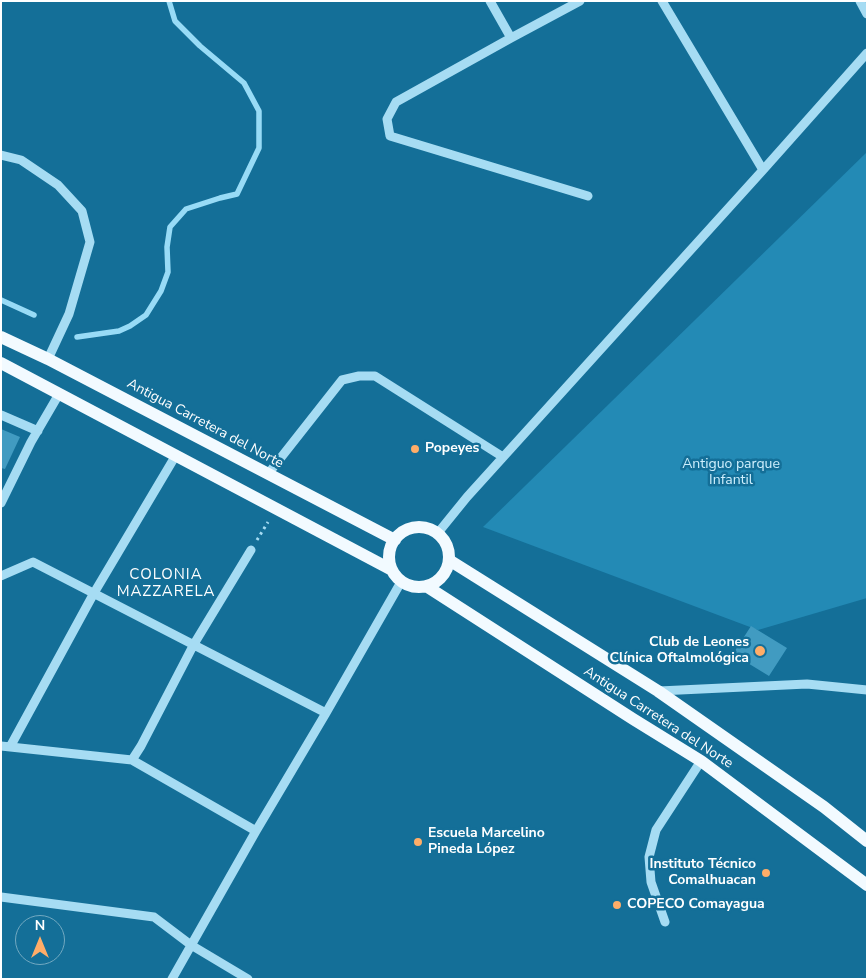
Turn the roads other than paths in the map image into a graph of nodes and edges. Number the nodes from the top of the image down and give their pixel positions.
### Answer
1 (490, 1) edge
2 (580, 1) edge
3 (662, 1) edge
4 (860, 1) edge
5 (867, 14) edge
6 (511, 38) junction
7 (867, 54) edge
8 (1, 155) edge
9 (763, 170) junction
10 (588, 196) dead end
11 (1, 336) edge
12 (48, 359) junction
13 (1, 363) edge
14 (59, 394) junction
15 (1, 415) edge
16 (38, 431) junction
17 (176, 456) junction
18 (503, 457) junction
19 (268, 474) junction
20 (1, 503) edge
21 (437, 534) junction
22 (395, 540) junction
23 (251, 550) road end
24 (449, 560) junction
25 (392, 570) junction
26 (1, 576) edge
27 (402, 582) junction
28 (426, 586) junction
29 (94, 593) junction
30 (194, 644) junction
31 (867, 690) edge
32 (658, 691) junction
33 (326, 712) junction
34 (5, 746) edge
35 (132, 760) junction
36 (701, 761) junction
37 (256, 830) junction
38 (867, 840) edge
39 (867, 885) edge
40 (1, 897) edge
41 (664, 922) dead end
42 (191, 945) junction
43 (172, 979) edge
44 (248, 979) edge

1 - 6 street
2 - 6 street
3 - 9 street
4 - 5 street
6 - 10 street
7 - 9 street
8 - 12 street
9 - 18 street
11 - 12 main road, Antigua Carretera del Norte
12 - 19 main road, Antigua Carretera del Norte
13 - 14 main road
14 - 16 street
14 - 17 main road
15 - 16 street
16 - 20 street
17 - 25 main road
17 - 29 street
18 - 19 street
18 - 21 street
19 - 22 main road, Antigua Carretera del Norte
21 - 22 main road
21 - 24 main road
22 - 25 main road
23 - 30 street
24 - 28 main road
24 - 32 main road, Antigua Carretera del Norte
25 - 27 main road
26 - 29 street
27 - 28 main road
27 - 33 street
28 - 36 main road, Antigua Carretera del Norte
29 - 30 street
29 - 34 street
30 - 33 street
30 - 35 street
31 - 32 street
32 - 38 main road, Antigua Carretera del Norte
33 - 37 street
34 - 35 street
35 - 37 street
36 - 39 main road, Antigua Carretera del Norte
36 - 41 street
37 - 42 street
40 - 42 street
42 - 43 street
42 - 44 street

